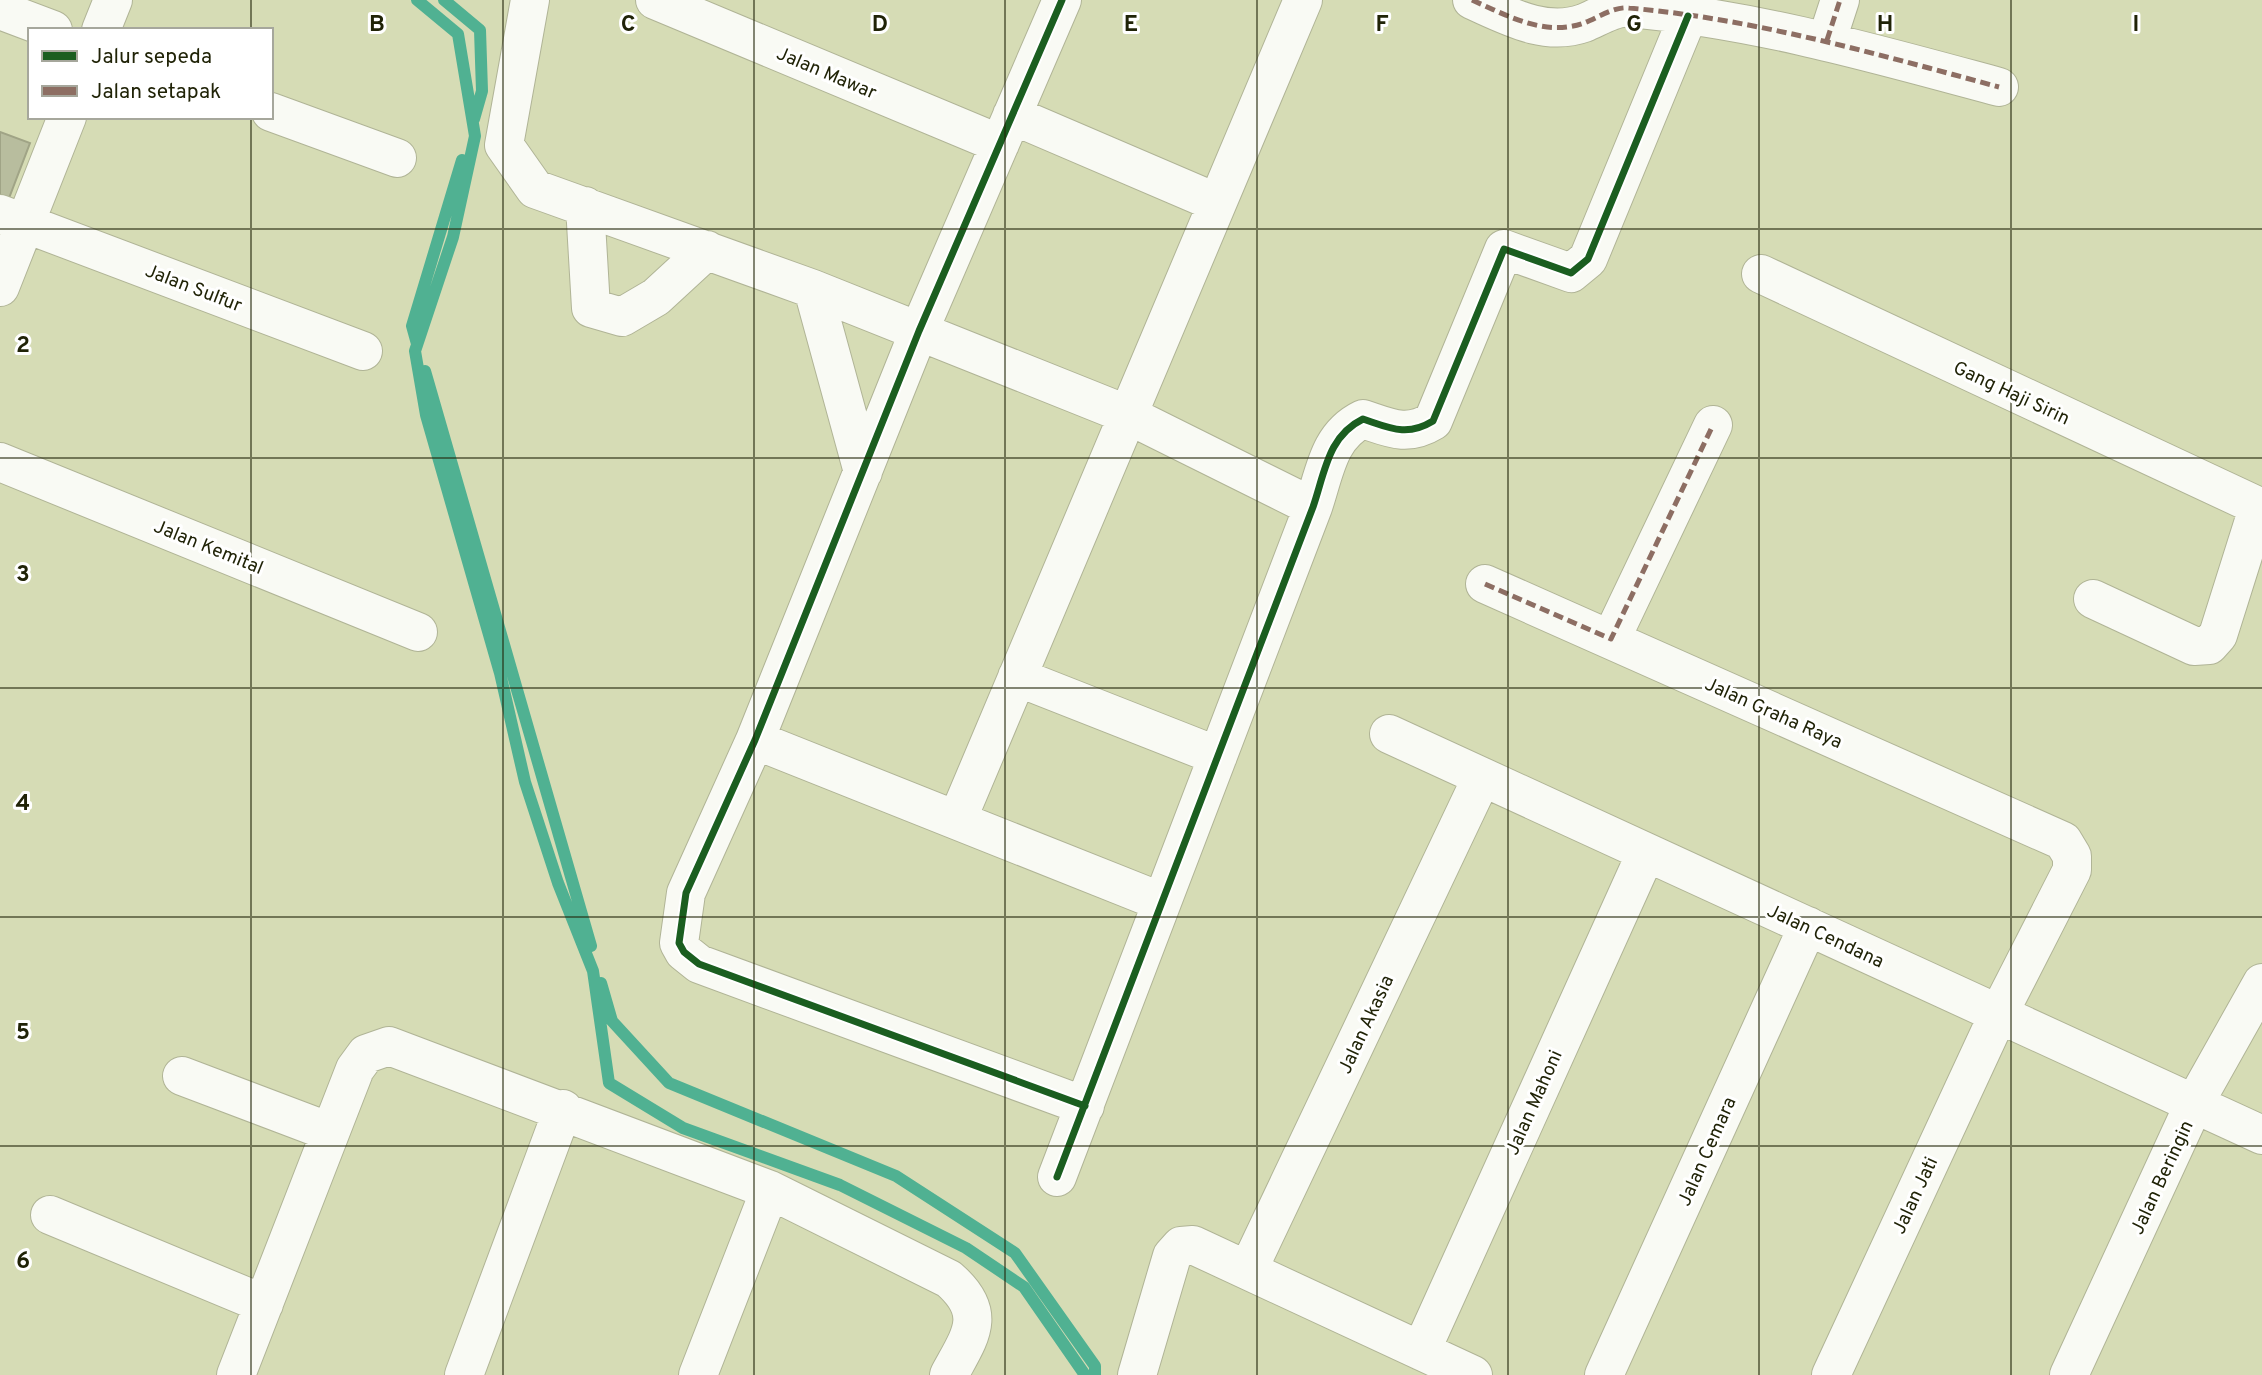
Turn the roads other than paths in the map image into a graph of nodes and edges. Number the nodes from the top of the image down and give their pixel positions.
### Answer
1 (113, 0) edge
2 (530, 0) edge
3 (655, 0) edge
4 (1062, 0) edge
5 (1303, 0) edge
6 (1472, 0) edge
7 (1840, 0) edge
8 (0, 10) edge
9 (1688, 16) junction
10 (47, 28) edge
11 (103, 28) edge
12 (1827, 40) junction
13 (1999, 88) dead end
14 (273, 113) edge
15 (66, 119) edge
16 (1006, 129) junction
17 (397, 158) dead end
18 (1215, 202) junction
19 (585, 206) junction
20 (13, 218) edge
21 (707, 250) junction
22 (1761, 274) dead end
23 (0, 286) edge
24 (813, 289) junction
25 (919, 331) junction
26 (363, 351) dead end
27 (1126, 414) junction
28 (1713, 425) dead end
29 (0, 462) edge
30 (863, 472) junction
31 (1313, 507) junction
32 (2260, 508) edge
33 (1485, 584) dead end
34 (2093, 599) dead end
35 (418, 632) dead end
36 (1611, 639) junction
37 (1017, 677) junction
38 (1390, 734) dead end
39 (755, 740) junction
40 (1218, 756) junction
41 (1482, 777) junction
42 (957, 820) junction
43 (2063, 841) joint
44 (1646, 853) junction
45 (1163, 902) junction
46 (1808, 926) junction
47 (2262, 983) edge
48 (1998, 1015) junction
49 (182, 1076) dead end
50 (2194, 1104) junction
51 (1085, 1106) junction
52 (562, 1109) junction
53 (330, 1132) junction
54 (2262, 1135) edge
55 (1058, 1177) dead end
56 (770, 1190) junction
57 (50, 1215) dead end
58 (1248, 1270) junction
59 (264, 1304) junction
60 (1421, 1351) junction
61 (236, 1375) edge
62 (464, 1375) edge
63 (698, 1375) edge
64 (949, 1375) edge
65 (1137, 1375) edge
66 (1473, 1375) edge
67 (1604, 1375) edge
68 (1831, 1375) edge
69 (2069, 1375) edge

1 - 11 street
2 - 19 street
3 - 16 street, Jalan Mawar
4 - 16 street
5 - 18 street
6 - 9 street
7 - 12 street
8 - 10 street
9 - 12 street
9 - 31 street
12 - 13 street
14 - 17 street
15 - 20 street
16 - 18 street, Jalan Mawar
16 - 25 street
18 - 27 street
19 - 21 street
19 - 21 street
20 - 23 street
20 - 26 street, Jalan Sulfur
21 - 24 street
22 - 32 street, Gang Haji Sirin
24 - 25 street
24 - 30 street
25 - 27 street
25 - 30 street
27 - 31 street
27 - 37 street
28 - 36 street
29 - 35 street, Jalan Kemital
30 - 39 street
31 - 40 street
32 - 34 street
33 - 36 street, Jalan Graha Raya
36 - 43 street, Jalan Graha Raya
37 - 40 street
37 - 42 street
38 - 41 street, Jalan Cendana
39 - 42 street
39 - 51 street
40 - 45 street
41 - 44 street, Jalan Cendana
41 - 58 street, Jalan Akasia
42 - 45 street
43 - 48 street, Jalan Jati
44 - 46 street, Jalan Cendana
44 - 60 street, Jalan Mahoni
45 - 51 street
46 - 48 street, Jalan Cendana
46 - 67 street, Jalan Cemara
47 - 50 street, Jalan Beringin
48 - 50 street, Jalan Cendana
48 - 68 street, Jalan Jati
49 - 53 street
50 - 54 street, Jalan Cendana
50 - 69 street, Jalan Beringin
51 - 55 street
52 - 53 street
52 - 56 street
52 - 62 street
53 - 59 street
56 - 63 street
56 - 64 street
57 - 59 street
58 - 60 street
58 - 65 street
59 - 61 street
60 - 66 street

